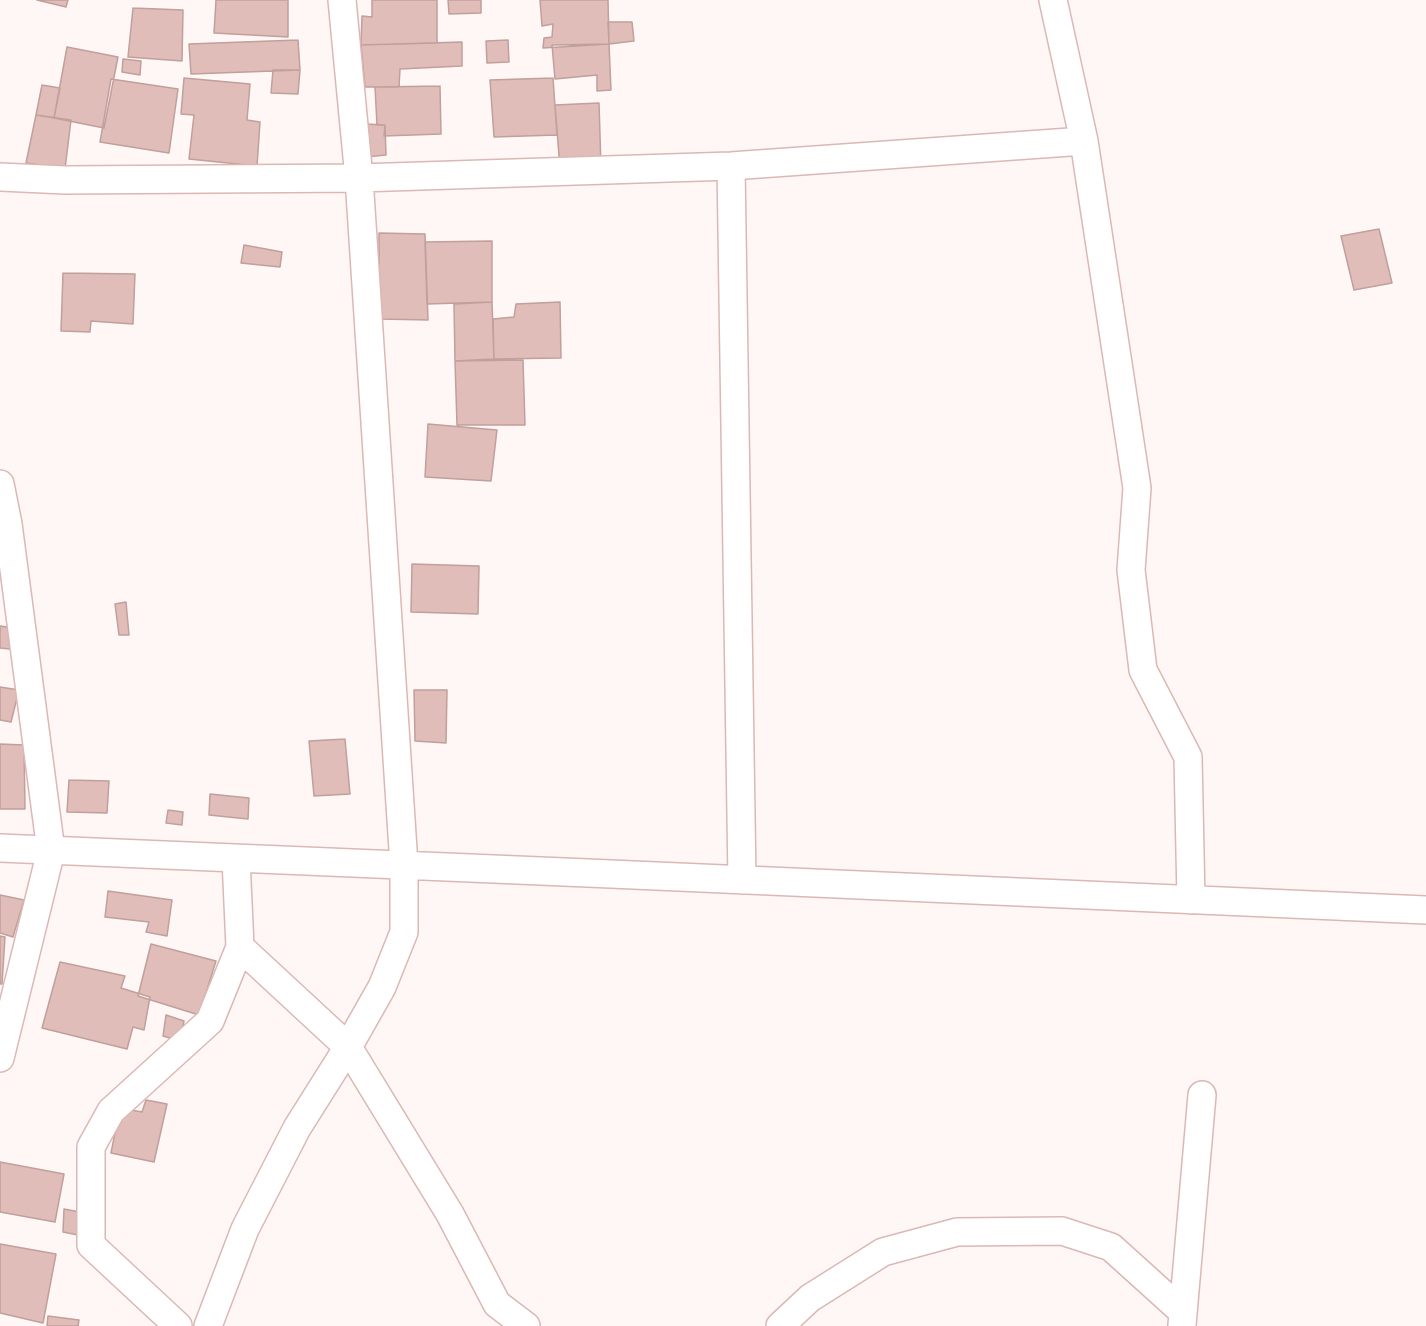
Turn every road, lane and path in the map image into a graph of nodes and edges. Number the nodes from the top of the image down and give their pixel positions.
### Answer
1 (342, 0) edge
2 (1053, 0) edge
3 (1084, 141) junction
4 (731, 166) junction
5 (0, 177) edge
6 (359, 178) junction
7 (0, 484) edge
8 (0, 848) edge
9 (51, 851) junction
10 (237, 859) junction
11 (404, 865) junction
12 (742, 880) junction
13 (1191, 900) junction
14 (1426, 910) edge
15 (240, 947) junction
16 (348, 1047) junction
17 (0, 1058) edge
18 (1202, 1095) dead end
19 (498, 1315) edge
20 (1183, 1319) edge
21 (178, 1326) edge
22 (208, 1326) edge
23 (526, 1326) edge
24 (780, 1326) edge

1 - 6 street
2 - 3 street
3 - 4 street
3 - 13 street
4 - 6 street
4 - 12 street
5 - 6 street
6 - 11 street
7 - 9 street
8 - 9 street
9 - 10 street
9 - 17 street
10 - 11 street
10 - 15 street
11 - 12 street
11 - 16 street
12 - 13 street
13 - 14 street
15 - 16 street
15 - 21 street
16 - 19 street
16 - 22 street
18 - 20 street
19 - 23 street
20 - 24 street

